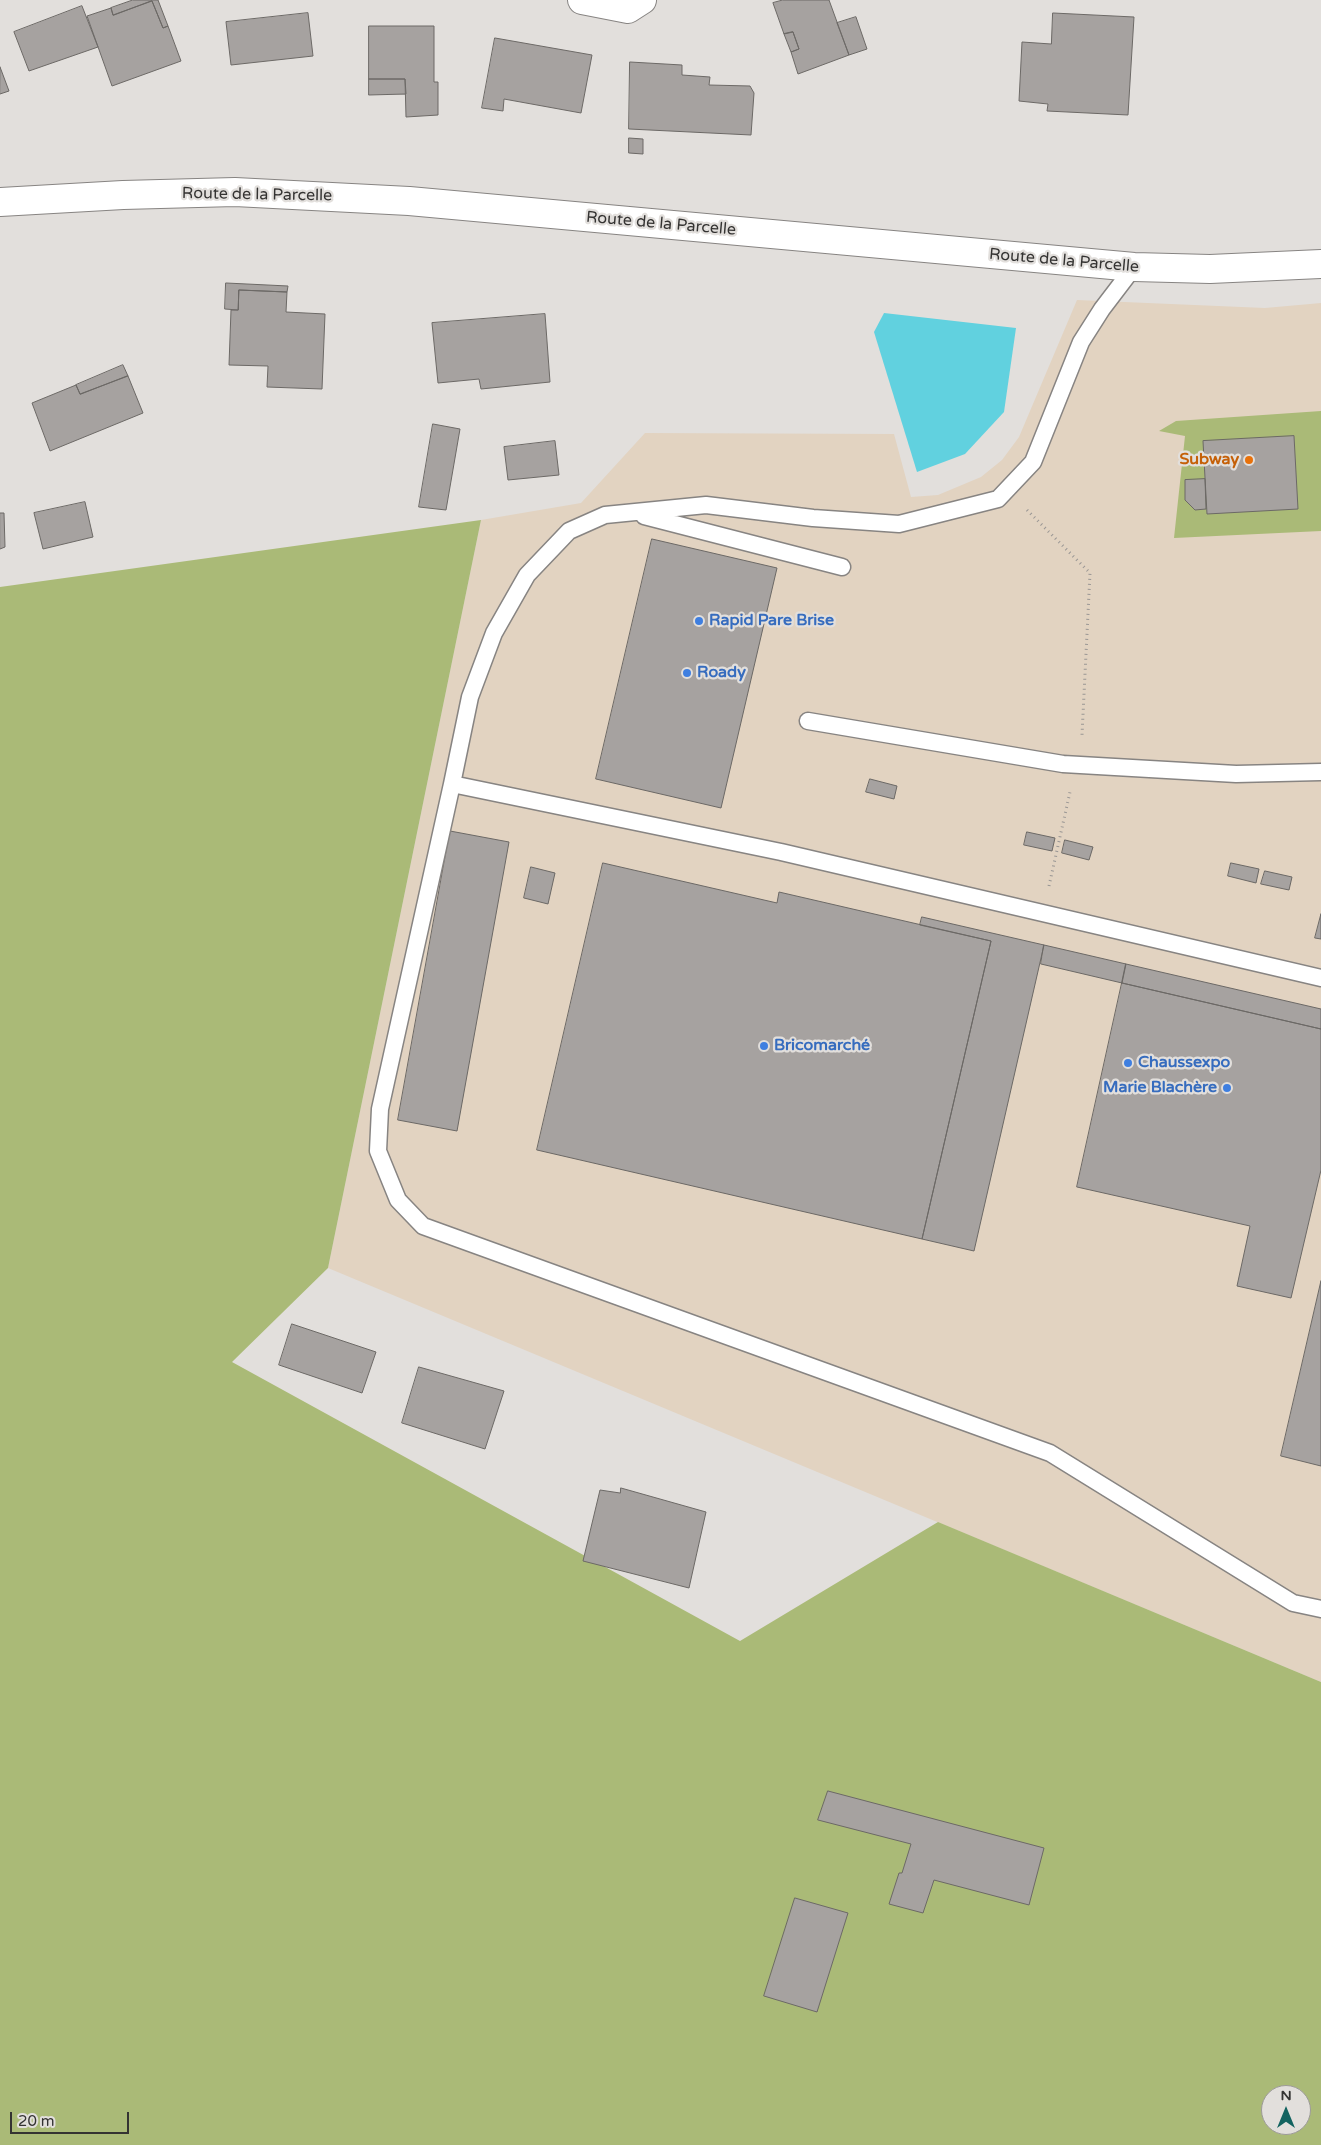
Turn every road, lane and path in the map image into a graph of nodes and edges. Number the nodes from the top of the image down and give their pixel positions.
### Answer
1 (582, 0) edge
2 (642, 0) edge
3 (0, 202) edge
4 (1321, 264) edge
5 (1134, 267) junction
6 (1007, 490) junction
7 (632, 512) junction
8 (842, 567) dead end
9 (808, 721) dead end
10 (1074, 764) junction
11 (1321, 772) edge
12 (452, 784) junction
13 (1043, 913) junction
14 (1321, 978) edge
15 (1321, 1609) edge

1 - 2 main road
3 - 5 main road, Route de la Parcelle
4 - 5 main road, Route de la Parcelle
5 - 6 lane
6 - 7 lane
6 - 10 path
7 - 8 lane
7 - 12 lane
9 - 10 lane
10 - 11 lane
10 - 13 path
12 - 13 lane
12 - 15 lane
13 - 14 lane

